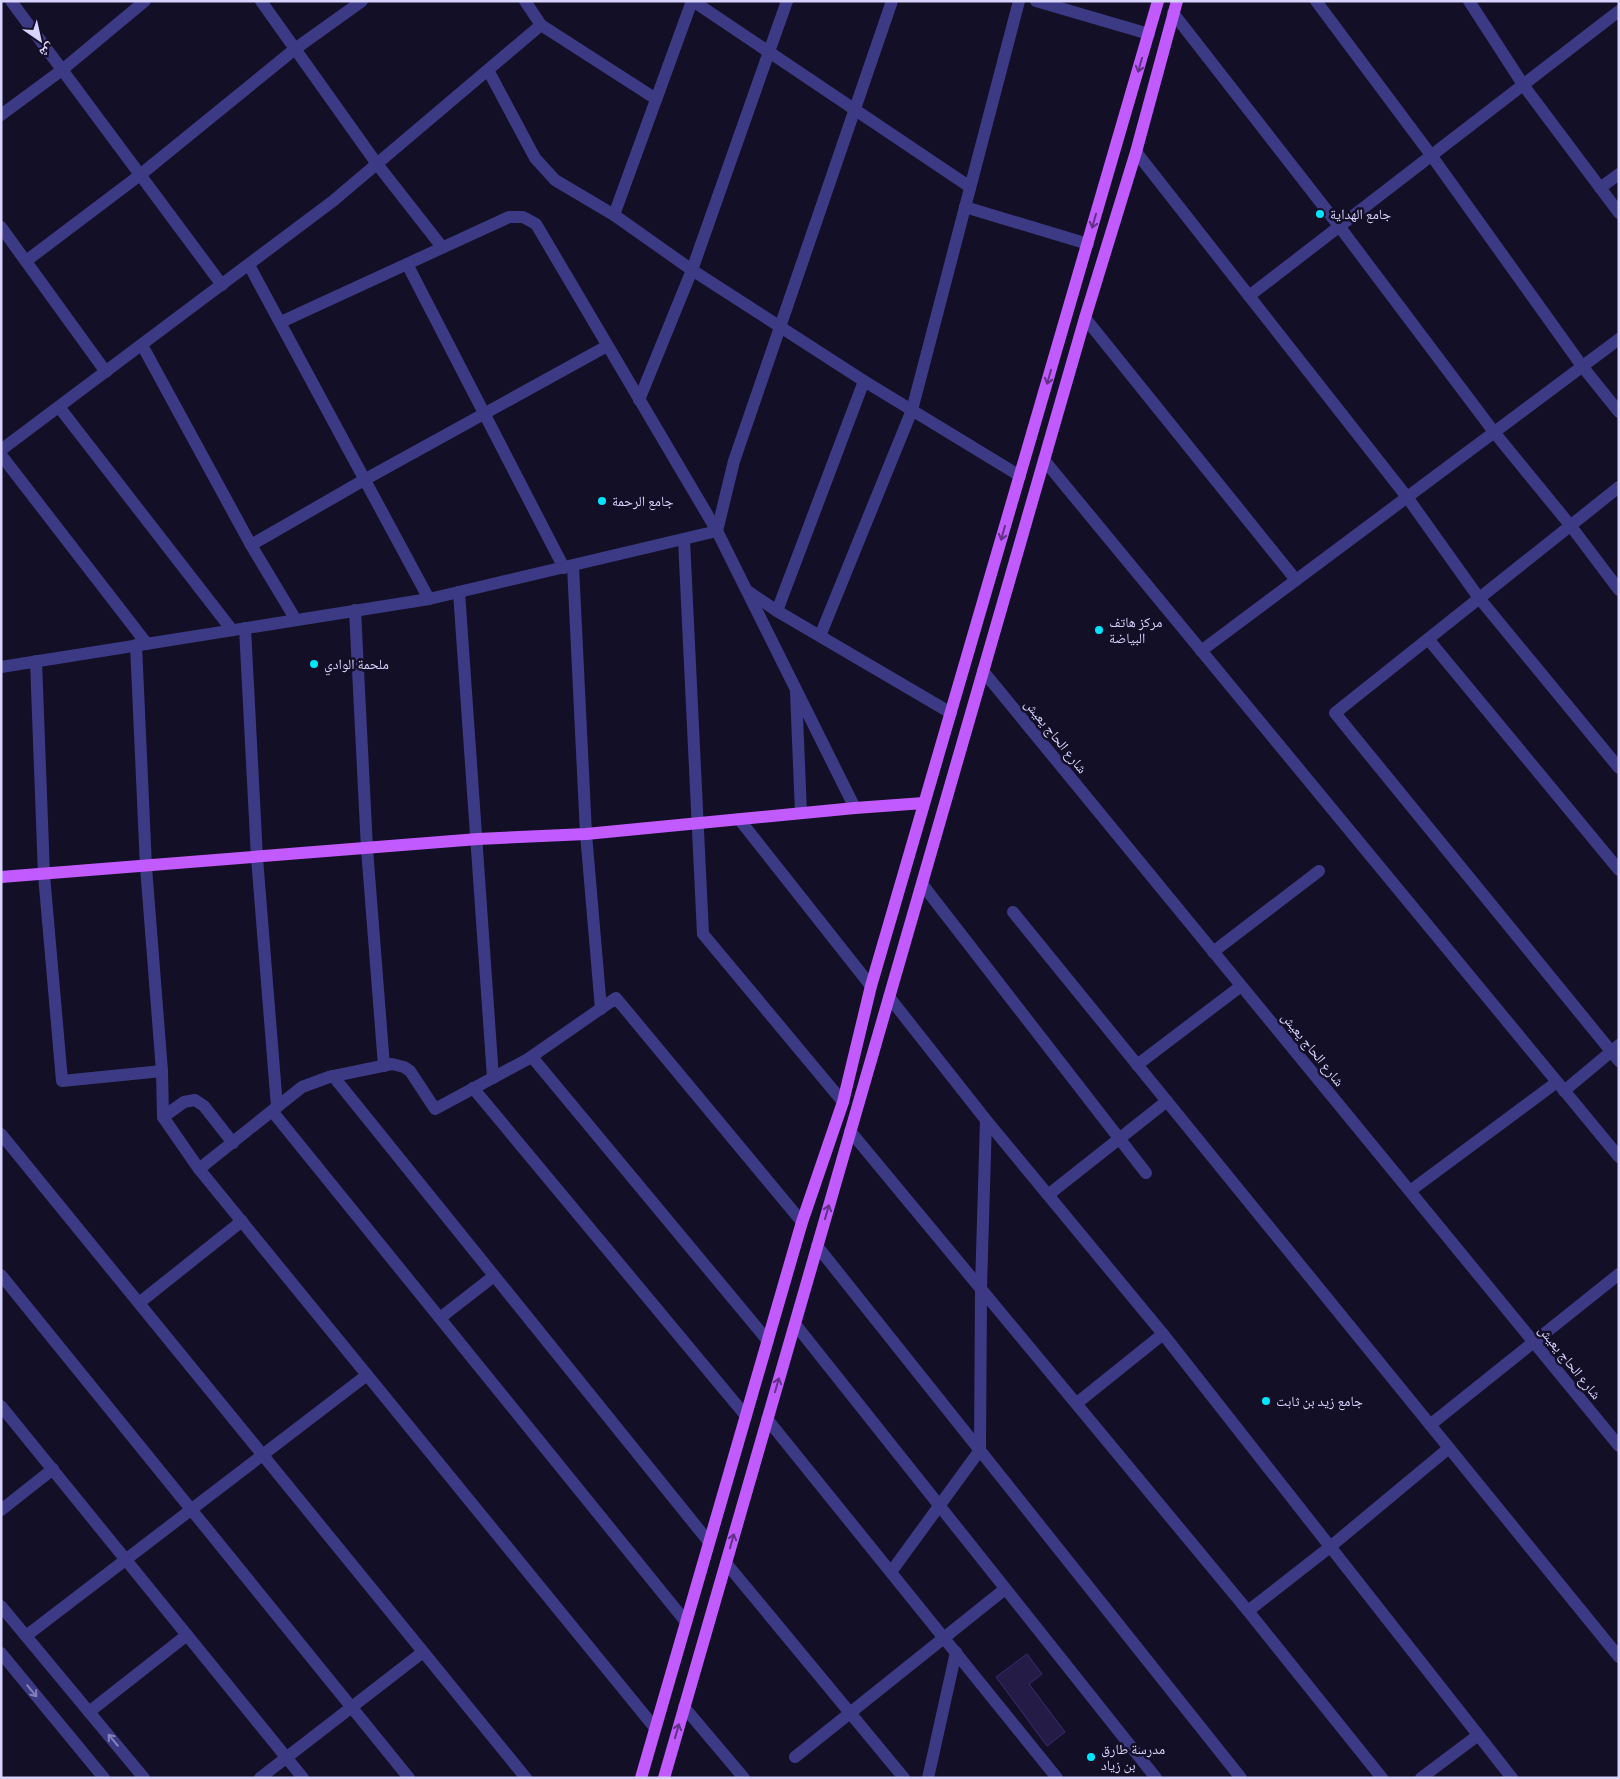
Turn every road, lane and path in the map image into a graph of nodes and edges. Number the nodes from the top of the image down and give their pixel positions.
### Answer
1 (11, 1) edge
2 (145, 1) edge
3 (261, 1) edge
4 (362, 1) edge
5 (525, 1) edge
6 (693, 1) edge
7 (787, 1) edge
8 (892, 1) edge
9 (1019, 1) edge
10 (1036, 1) edge
11 (1158, 1) edge
12 (1316, 1) edge
13 (1469, 1) edge
14 (1175, 7) edge
15 (1619, 11) edge
16 (541, 25) junction
17 (1149, 34) junction
18 (295, 49) junction
19 (768, 53) junction
20 (62, 70) junction
21 (488, 70) junction
22 (1524, 86) junction
23 (656, 99) junction
24 (854, 110) junction
25 (1, 115) edge
26 (1136, 152) junction
27 (1431, 155) junction
28 (377, 164) junction
29 (1619, 174) edge
30 (140, 175) junction
31 (970, 187) junction
32 (1600, 188) junction
33 (965, 207) junction
34 (1619, 212) edge
35 (614, 215) junction
36 (1339, 226) junction
37 (1, 227) edge
38 (1088, 244) junction
39 (442, 247) junction
40 (26, 261) junction
41 (407, 264) junction
42 (249, 265) junction
43 (692, 270) junction
44 (222, 285) junction
45 (1249, 296) junction
46 (1086, 318) junction
47 (281, 322) junction
48 (780, 325) junction
49 (1619, 339) edge
50 (142, 345) junction
51 (607, 346) junction
52 (1582, 366) junction
53 (106, 372) junction
54 (864, 381) junction
55 (639, 400) junction
56 (60, 407) junction
57 (912, 410) junction
58 (1619, 412) edge
59 (485, 414) junction
60 (1494, 432) junction
61 (1, 450) edge
62 (1, 455) edge
63 (1044, 460) junction
64 (1020, 476) junction
65 (364, 480) junction
66 (1619, 487) edge
67 (1407, 497) junction
68 (1570, 526) junction
69 (717, 531) junction
70 (684, 540) junction
71 (251, 545) junction
72 (568, 567) junction
73 (1296, 580) junction
74 (1619, 590) edge
75 (748, 591) junction
76 (459, 592) junction
77 (429, 598) junction
78 (1479, 598) junction
79 (355, 610) junction
80 (777, 611) junction
81 (296, 620) junction
82 (239, 629) junction
83 (820, 636) junction
84 (1428, 639) junction
85 (142, 644) junction
86 (1202, 651) junction
87 (36, 661) junction
88 (3, 664) edge
89 (983, 671) junction
90 (796, 687) junction
91 (951, 713) junction
92 (1619, 768) edge
93 (924, 803) junction
94 (855, 808) junction
95 (802, 813) junction
96 (738, 819) junction
97 (698, 823) junction
98 (586, 834) junction
99 (478, 839) junction
100 (368, 849) junction
101 (257, 858) junction
102 (146, 867) junction
103 (1619, 870) edge
104 (1319, 871) dead end
105 (44, 875) junction
106 (1, 877) edge
107 (922, 884) junction
108 (1013, 912) dead end
109 (1213, 952) junction
110 (871, 986) junction
111 (1242, 986) junction
112 (889, 997) junction
113 (601, 1009) junction
114 (1616, 1052) edge
115 (532, 1057) junction
116 (1137, 1065) junction
117 (384, 1066) junction
118 (162, 1071) junction
119 (333, 1076) junction
120 (493, 1078) junction
121 (1561, 1086) junction
122 (473, 1088) junction
123 (1167, 1101) junction
124 (842, 1102) junction
125 (275, 1109) junction
126 (163, 1117) junction
127 (986, 1120) junction
128 (850, 1131) junction
129 (1, 1134) edge
130 (1119, 1139) junction
131 (232, 1143) junction
132 (1619, 1157) edge
133 (199, 1169) junction
134 (1146, 1174) dead end
135 (1410, 1191) junction
136 (1048, 1195) junction
137 (242, 1221) junction
138 (802, 1222) junction
139 (817, 1246) junction
140 (1, 1274) edge
141 (1619, 1274) edge
142 (494, 1276) junction
143 (981, 1287) junction
144 (139, 1303) junction
145 (440, 1318) junction
146 (795, 1324) junction
147 (1163, 1334) junction
148 (768, 1341) junction
149 (1533, 1341) junction
150 (367, 1375) junction
151 (1077, 1404) junction
152 (1, 1406) edge
153 (746, 1416) junction
154 (767, 1420) junction
155 (1430, 1425) junction
156 (1619, 1446) edge
157 (1449, 1448) junction
158 (980, 1450) junction
159 (263, 1454) junction
160 (52, 1469) junction
161 (938, 1507) junction
162 (190, 1509) junction
163 (1, 1510) edge
164 (709, 1542) junction
165 (1330, 1547) junction
166 (125, 1558) junction
167 (726, 1563) junction
168 (891, 1572) junction
169 (1004, 1589) junction
170 (1, 1606) edge
171 (1248, 1611) junction
172 (686, 1622) junction
173 (187, 1635) junction
174 (26, 1636) junction
175 (944, 1637) junction
176 (423, 1652) junction
177 (956, 1652) junction
178 (1, 1654) edge
179 (1619, 1657) edge
180 (351, 1707) junction
181 (684, 1707) junction
182 (89, 1712) junction
183 (850, 1712) junction
184 (655, 1728) junction
185 (1477, 1736) junction
186 (795, 1757) dead end
187 (286, 1758) junction
188 (667, 1776) edge
189 (104, 1778) edge
190 (144, 1778) edge
191 (260, 1778) edge
192 (303, 1778) edge
193 (409, 1778) edge
194 (526, 1778) edge
195 (640, 1778) edge
196 (744, 1778) edge
197 (904, 1778) edge
198 (928, 1778) edge
199 (1057, 1778) edge
200 (1156, 1778) edge
201 (1241, 1778) edge
202 (1382, 1778) edge
203 (1421, 1778) edge
204 (1512, 1778) edge

1 - 20 street
2 - 20 street
3 - 18 street
4 - 18 street
5 - 16 street
6 - 19 street
6 - 23 street
7 - 19 street
8 - 24 street
9 - 31 street
10 - 17 street
11 - 17 main road
12 - 27 street
13 - 22 street
14 - 26 main road
14 - 36 street
15 - 22 street
16 - 21 street
16 - 23 street
17 -> 38 main road
18 - 28 street
18 - 30 street
19 - 24 street
19 - 43 street
20 - 25 street
20 - 30 street
21 - 28 street
21 - 35 street
22 - 27 street
22 - 32 street
23 - 35 street
24 - 31 street
24 - 48 street
26 - 45 street
26 - 46 main road
27 - 36 street
27 - 52 street
28 - 39 street
28 - 42 street
29 - 32 street
30 - 40 street
30 - 44 street
31 - 33 street
32 - 34 street
33 - 38 street
33 - 57 street
35 - 43 street
36 - 45 street
36 - 60 street
37 - 40 street
38 -> 64 main road
39 - 41 street
39 - 51 street
40 - 53 street
41 - 47 street
41 - 59 street
42 - 44 street
42 - 47 street
43 - 48 street
43 - 55 street
44 - 50 street
45 - 67 street
46 - 63 main road
46 - 73 street
47 - 65 street
48 - 54 street
48 - 69 street
49 - 52 street
50 - 53 street
50 - 71 street
51 - 55 street
51 - 59 street
52 - 58 street
52 - 60 street
53 - 56 street
54 - 57 street
54 - 80 street
55 - 69 street
56 - 61 street
56 - 82 street
57 - 64 street
57 - 83 street
59 - 65 street
59 - 72 street
60 - 67 street
60 - 68 street
62 - 85 street
63 - 86 street
63 - 89 main road
64 -> 91 main road
65 - 71 street
65 - 77 street
66 - 68 street
67 - 73 street
67 - 78 street
68 - 74 street
68 - 78 street
69 - 70 street
69 - 75 street
70 - 72 street
70 - 97 street
71 - 81 street
72 - 76 street
72 - 98 street
73 - 86 street
75 - 80 street
75 - 90 street
76 - 77 street
76 - 99 street
77 - 79 street
78 - 84 street
78 - 92 street
79 - 81 street
79 - 100 street
80 - 83 street
81 - 82 street
82 - 85 street
82 - 101 street
83 - 91 street
84 - 103 street
84 - 114 street
85 - 87 street
85 - 102 street
86 - 121 street
87 - 88 street
87 - 105 street
89 - 107 main road
89 - 109 street, شارع الحاج يعيش
90 - 94 street
90 - 95 street
91 - 93 main road
93 - 94 main road
93 - 110 main road
94 - 95 main road
95 - 96 main road
96 - 97 main road
96 - 110 street
97 - 98 main road
97 - 124 street
98 - 99 main road
98 - 113 street
99 - 100 main road
99 - 120 street
100 - 101 main road
100 - 117 street
101 - 102 main road
101 - 125 street
102 - 105 main road
102 - 118 street
104 - 109 street
105 - 106 main road
105 - 118 street
107 - 112 main road
107 - 130 street
108 - 116 street
109 - 111 street, شارع الحاج يعيش
110 - 124 main road
111 - 116 street
111 - 135 street, شارع الحاج يعيش
112 - 127 street
112 - 128 main road
113 - 115 street
113 - 138 street
114 - 121 street
115 - 120 street
115 - 148 street
116 - 123 street
117 - 119 street
117 - 122 street
118 - 126 street
119 - 125 street
119 - 142 street
120 - 122 street
121 - 132 street
121 - 135 street
122 - 153 street
123 - 130 street
123 - 155 street
124 - 138 main road
125 - 131 street
125 - 145 street
126 - 131 street
126 - 133 street
127 - 136 street
127 - 143 street
139 -> 128 main road
128 - 143 street
129 - 144 street
130 - 134 street
130 - 136 street
131 - 133 street
133 - 137 street
135 - 149 street, شارع الحاج يعيش
136 - 147 street
137 - 144 street
137 - 150 street
138 - 148 main road
139 - 146 main road
139 - 158 street
140 - 162 street
141 - 149 street
142 - 145 street
142 - 164 street
143 - 151 street
143 - 158 street
144 - 159 street
145 - 172 street
154 -> 146 main road
146 - 161 street
147 - 151 street
147 - 165 street
148 - 153 main road
149 - 155 street
149 - 156 street, شارع الحاج يعيش
150 - 159 street
150 - 184 street
151 - 171 street
152 - 160 street
153 - 164 main road
167 -> 154 main road
154 - 168 street
155 - 157 street
157 - 165 street
157 - 179 street
158 - 161 street
158 - 201 street
159 - 162 street
159 - 176 street
160 - 163 street
160 - 166 street
161 - 168 street
161 - 169 street
162 - 166 street
162 - 180 street
164 - 172 main road
165 - 171 street
165 - 185 street
166 - 173 street
166 - 174 street
167 - 181 main road
167 - 183 street
168 - 175 street
169 - 175 street
169 - 200 street
170 - 174 street
171 - 202 street
172 - 184 main road
173 - 182 street
173 - 187 street
174 - 182 street
175 - 177 street
175 - 183 street
176 - 180 street
176 - 194 street
177 - 198 street
177 - 199 street
178 -> 189 street
180 - 187 street
180 - 193 street
188 -> 181 main road
181 - 196 street
190 -> 182 street
183 - 186 street
183 - 197 street
184 - 195 main road
185 - 203 street
185 - 204 street
187 - 191 street
187 - 192 street

